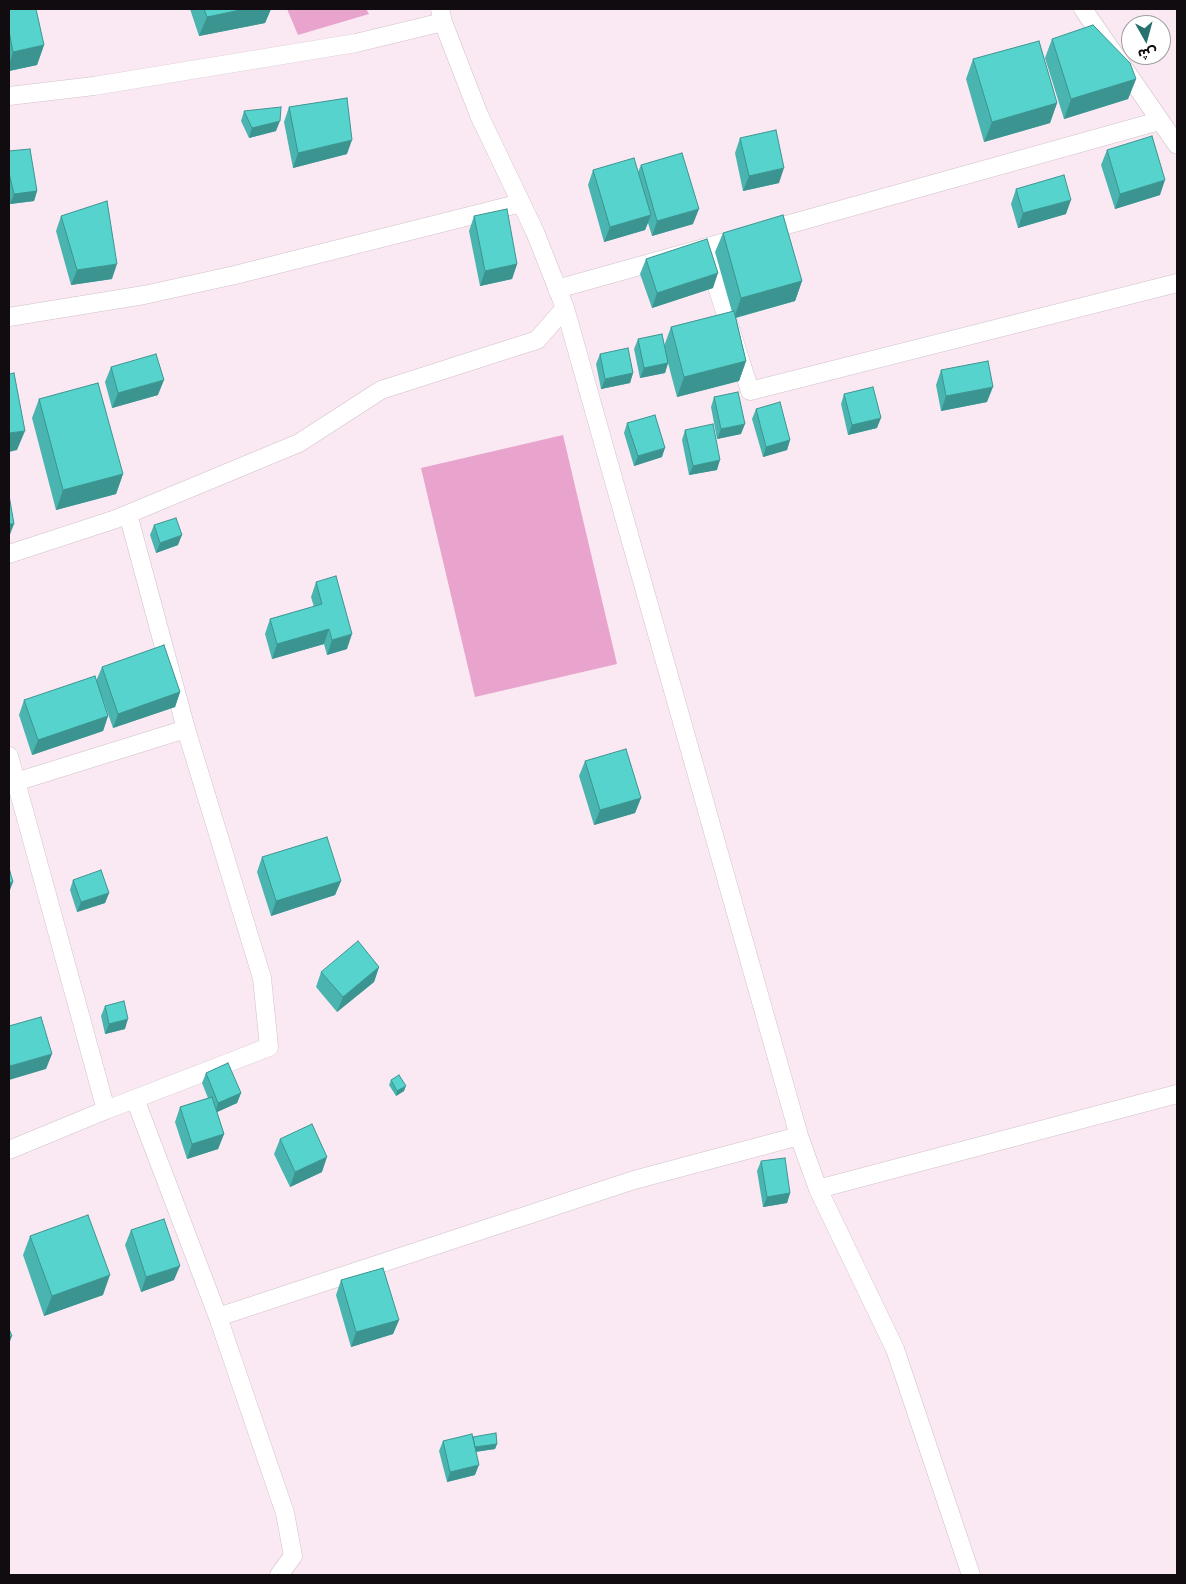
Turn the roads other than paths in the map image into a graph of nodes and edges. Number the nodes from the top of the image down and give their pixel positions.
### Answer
1 (1083, 9) edge
2 (443, 13) edge
3 (9, 96) edge
4 (1159, 121) junction
5 (1177, 145) edge
6 (521, 204) junction
7 (704, 248) junction
8 (1177, 283) edge
9 (557, 289) junction
10 (564, 308) junction
11 (9, 317) edge
12 (128, 514) junction
13 (9, 554) edge
14 (186, 729) junction
15 (9, 756) edge
16 (12, 782) edge
17 (1177, 1094) edge
18 (135, 1099) junction
19 (106, 1110) junction
20 (799, 1136) junction
21 (9, 1150) edge
22 (818, 1189) junction
23 (218, 1317) junction
24 (279, 1575) edge
25 (971, 1575) edge

1 - 4 street
2 - 3 street
2 - 6 street
4 - 5 street
4 - 7 street
6 - 9 street
6 - 11 street
7 - 8 street
7 - 9 street
9 - 10 street
10 - 12 street
10 - 20 street
12 - 13 street
12 - 14 street
14 - 16 street
14 - 18 street
15 - 16 street
16 - 19 street
17 - 22 street
18 - 19 street
18 - 23 street
19 - 21 street
20 - 22 street
20 - 23 street
22 - 25 street
23 - 24 street

